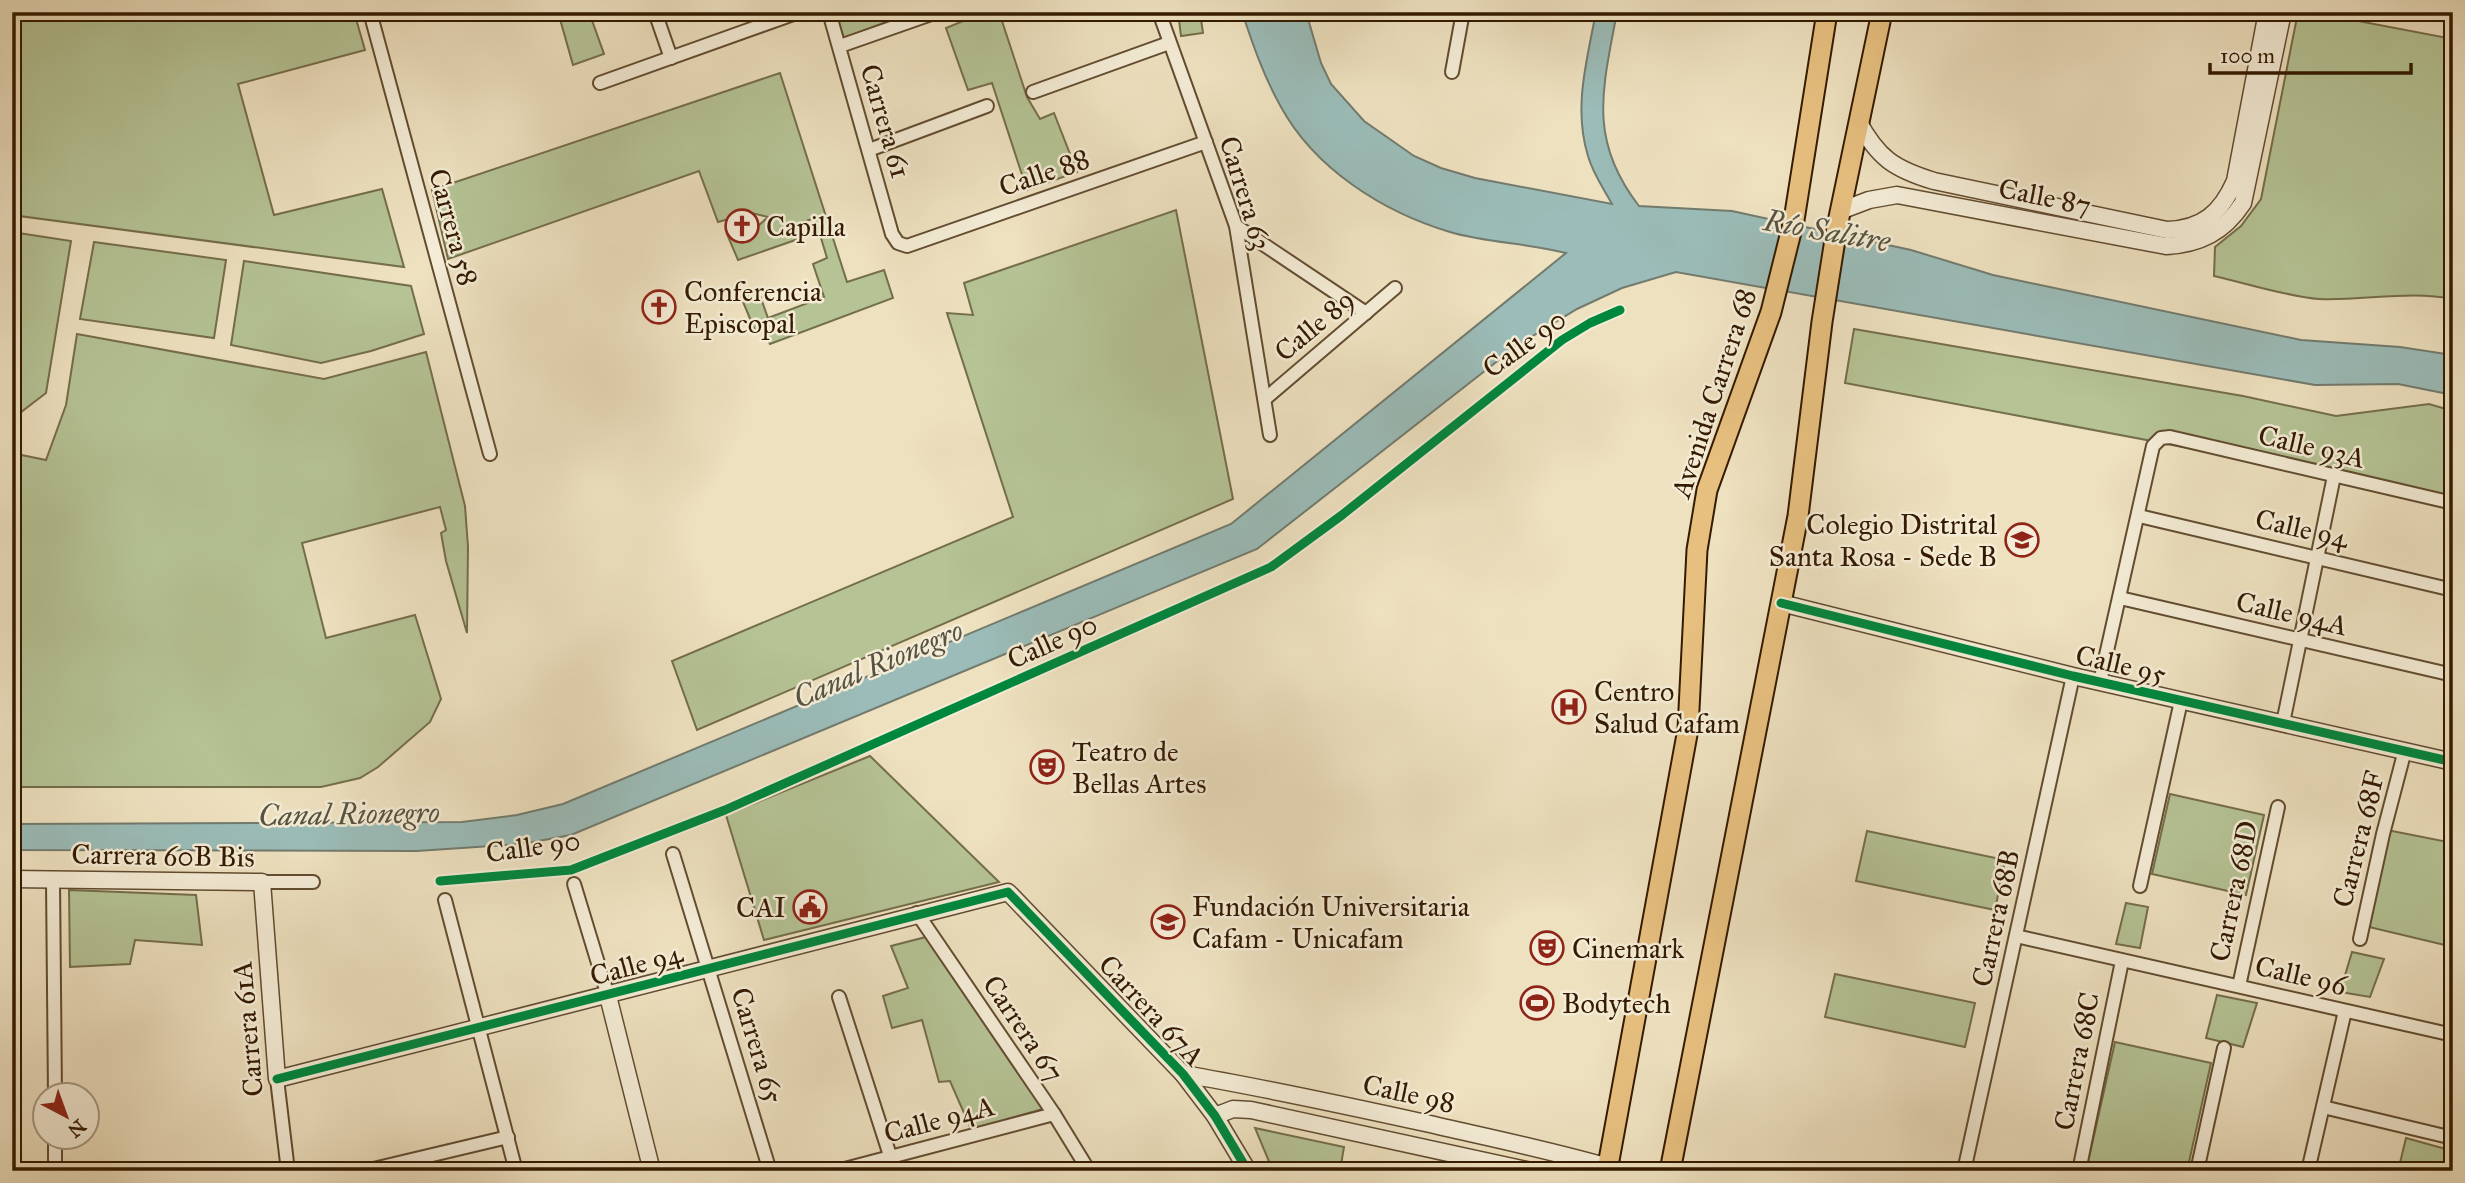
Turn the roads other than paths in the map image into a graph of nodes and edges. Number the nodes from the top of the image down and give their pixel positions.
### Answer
1 (370, 12) edge
2 (655, 12) edge
3 (799, 12) edge
4 (829, 12) edge
5 (937, 12) edge
6 (1159, 12) edge
7 (1464, 12) edge
8 (1827, 12) edge
9 (1881, 12) edge
10 (2267, 12) edge
11 (2283, 12) edge
12 (1170, 43) junction
13 (840, 46) junction
14 (671, 58) junction
15 (1452, 72) dead end
16 (600, 83) dead end
17 (1032, 92) dead end
18 (988, 106) dead end
19 (1858, 121) junction
20 (1206, 142) junction
21 (869, 150) junction
22 (1838, 219) junction
23 (1236, 226) junction
24 (898, 243) joint
25 (1395, 288) dead end
26 (1366, 313) junction
27 (1265, 399) junction
28 (1270, 435) dead end
29 (490, 454) dead end
30 (2334, 476) junction
31 (2453, 503) edge
32 (2139, 516) junction
33 (2317, 559) junction
34 (2453, 590) edge
35 (2120, 598) junction
36 (1781, 603) junction
37 (2300, 640) junction
38 (2453, 675) edge
39 (2073, 676) junction
40 (2100, 682) junction
41 (2181, 701) junction
42 (2283, 723) junction
43 (2405, 751) junction
44 (2453, 762) edge
45 (2278, 807) dead end
46 (673, 854) dead end
47 (12, 878) edge
48 (53, 880) junction
49 (262, 882) junction
50 (313, 882) dead end
51 (574, 884) dead end
52 (2140, 886) dead end
53 (1008, 892) joint
54 (445, 900) dead end
55 (917, 913) junction
56 (2016, 936) junction
57 (2360, 939) dead end
58 (2122, 961) junction
59 (708, 967) junction
60 (2239, 986) junction
61 (608, 996) junction
62 (839, 997) dead end
63 (2345, 1011) junction
64 (478, 1028) junction
65 (2453, 1035) edge
66 (2224, 1048) dead end
67 (1183, 1074) junction
68 (276, 1079) junction
69 (55, 1082) edge
70 (2323, 1107) junction
71 (1054, 1114) junction
72 (1215, 1116) junction
73 (508, 1137) junction
74 (2453, 1138) edge
75 (55, 1152) edge
76 (891, 1157) junction
77 (1613, 1169) edge
78 (55, 1171) edge
79 (288, 1171) edge
80 (365, 1171) edge
81 (516, 1171) edge
82 (652, 1171) edge
83 (770, 1171) edge
84 (837, 1171) edge
85 (895, 1171) edge
86 (1089, 1171) edge
87 (1248, 1171) edge
88 (1531, 1171) edge
89 (1670, 1171) edge
90 (1964, 1171) edge
91 (2079, 1171) edge
92 (2196, 1171) edge
93 (2308, 1171) edge

1 - 29 street, Carrera 58
2 - 14 street
3 - 14 street
4 - 13 street, Carrera 61
5 - 13 street
6 - 12 street, Carrera 63
7 - 15 street
8 - 77 main road, Avenida Carrera 68
9 - 19 main road
10 - 19 street, Calle 87
11 - 22 street, Calle 87
12 - 17 street
12 - 20 street, Carrera 63
13 - 21 street, Carrera 61
14 - 16 street
18 - 21 street
19 - 22 main road
20 - 23 street, Carrera 63
20 - 24 street, Calle 88
21 - 24 street, Carrera 61
22 - 36 main road
23 - 26 street
23 - 27 street, Carrera 63
25 - 26 street, Calle 89
26 - 27 street, Calle 89
27 - 28 street, Carrera 63
30 - 31 street, Calle 93A
30 - 32 street, Calle 93A
30 - 33 street
32 - 33 street, Calle 94
32 - 35 street
33 - 34 street, Calle 94
33 - 37 street
35 - 37 street, Calle 94A
35 - 40 street
36 - 39 street, Calle 95
36 - 89 main road
37 - 38 street, Calle 94A
37 - 42 street
39 - 40 street, Calle 95
39 - 56 street, Carrera 68B
40 - 41 street, Calle 95
41 - 42 street, Calle 95
41 - 52 street
42 - 43 street, Calle 95
43 - 44 street, Calle 95
43 - 57 street, Carrera 68F
45 - 60 street, Carrera 68D
46 - 59 street, Carrera 65
47 - 48 street, Carrera 60B Bis
48 - 49 street, Carrera 60B Bis
48 - 69 street
49 - 50 street, Carrera 60B Bis
49 - 68 street, Carrera 61A
51 - 61 street
53 - 55 street, Calle 94
53 - 67 street, Carrera 67A
54 - 64 street
55 - 59 street, Calle 94
55 - 71 street, Carrera 67
56 - 58 street, Calle 96
56 - 90 street, Carrera 68B
58 - 60 street, Calle 96
58 - 91 street, Carrera 68C
59 - 61 street, Calle 94
59 - 83 street, Carrera 65
60 - 63 street, Calle 96
61 - 64 street, Calle 94
61 - 82 street
62 - 76 street
63 - 65 street, Calle 96
63 - 70 street
64 - 68 street, Calle 94
64 - 73 street
66 - 92 street
67 - 72 street, Carrera 67A
67 - 77 street, Calle 98
68 - 79 street, Carrera 61A
70 - 74 street
70 - 93 street
71 - 76 street, Calle 94A
71 - 86 street, Carrera 67
72 - 87 street, Carrera 67A
72 - 88 street, Calle 98
73 - 80 street
73 - 81 street
75 - 78 street
76 - 84 street, Calle 94A
76 - 85 street

